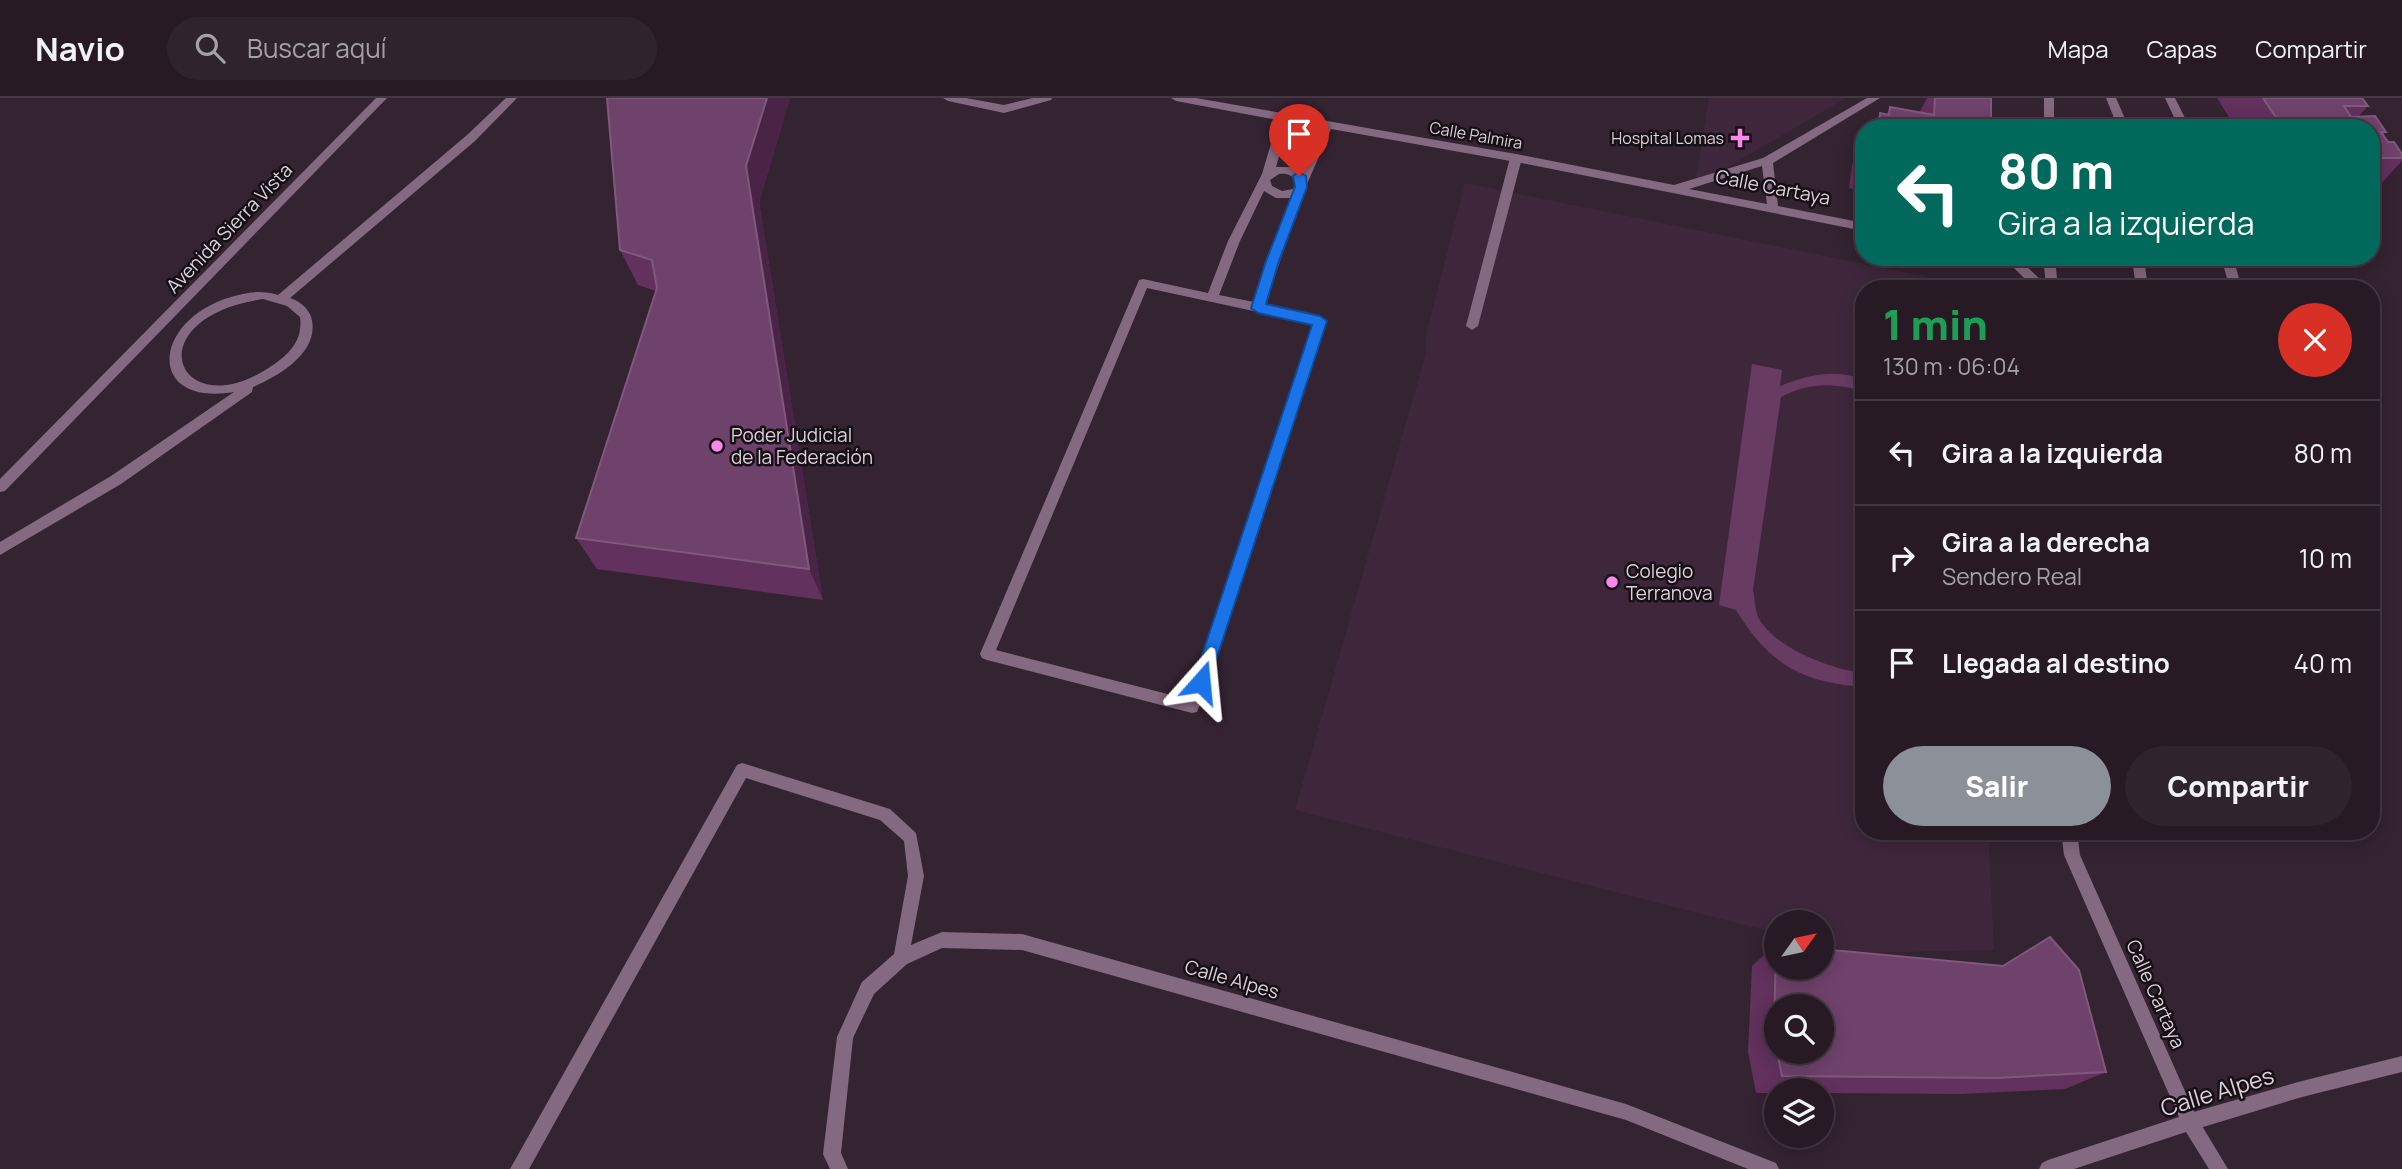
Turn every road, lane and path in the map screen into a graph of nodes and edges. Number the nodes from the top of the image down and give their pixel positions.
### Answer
1 (382, 98) edge
2 (512, 98) edge
3 (948, 98) edge
4 (1046, 98) edge
5 (1176, 98) edge
6 (1875, 98) edge
7 (2049, 98) edge
8 (2111, 98) edge
9 (2170, 98) edge
10 (1284, 119) junction
11 (2049, 119) edge
12 (2120, 119) edge
13 (2180, 119) edge
14 (1327, 125) junction
15 (1516, 158) junction
16 (1768, 161) junction
17 (1266, 176) junction
18 (1300, 186) junction
19 (1674, 190) junction
20 (1773, 209) junction
21 (1855, 225) edge
22 (2019, 266) edge
23 (2033, 280) edge
24 (1212, 297) junction
25 (282, 298) junction
26 (1258, 308) junction
27 (1472, 326) dead end
28 (267, 377) junction
29 (0, 486) edge
30 (0, 549) edge
31 (2070, 840) edge
32 (901, 958) junction
33 (2402, 1064) edge
34 (2190, 1122) junction
35 (519, 1169) edge
36 (839, 1169) edge
37 (1770, 1169) edge
38 (2048, 1169) edge
39 (2219, 1169) edge

1 - 29 street, Avenida Sierra Vista
2 - 25 street
3 - 4 street
5 - 10 street, Calle Palmira
6 - 16 street, Calle Palmira
7 - 11 street
8 - 12 street
9 - 13 street
10 - 14 street, Calle Palmira
10 - 17 street
14 - 15 street, Calle Palmira
14 - 18 street
15 - 19 street, Calle Palmira
15 - 27 street
16 - 19 street, Calle Palmira
16 - 20 street
17 - 18 street
17 - 18 street
17 - 24 street
18 - 26 street
19 - 20 street, Calle Cartaya
20 - 21 street, Calle Cartaya
22 - 23 street
24 - 26 street
24 - 26 street
25 - 28 street
25 - 28 street
28 - 30 street
31 - 34 street, Calle Cartaya
32 - 35 street
32 - 36 street, Calle Alpes
32 - 37 street, Calle Alpes
33 - 34 street, Calle Alpes
34 - 38 street, Calle Alpes
34 - 39 street, Calle Cartaya

